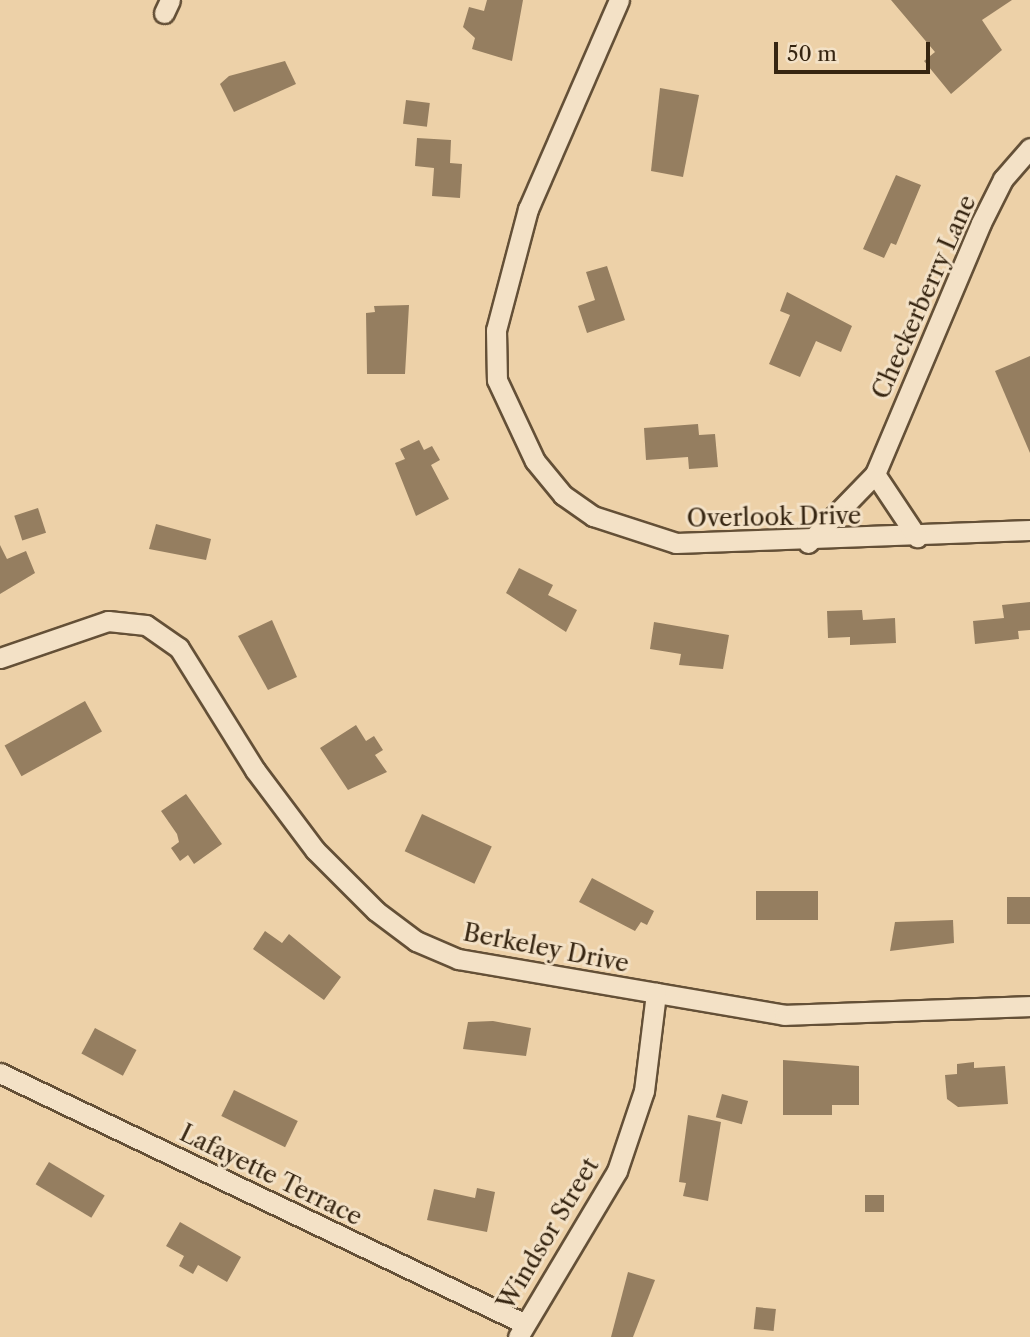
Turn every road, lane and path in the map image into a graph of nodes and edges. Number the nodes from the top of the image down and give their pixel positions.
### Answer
1 (620, 0) edge
2 (1030, 148) edge
3 (875, 474) junction
4 (1030, 530) edge
5 (917, 537) junction
6 (808, 543) junction
7 (0, 658) edge
8 (656, 993) junction
9 (1030, 1006) edge
10 (0, 1073) edge
11 (519, 1330) edge

1 - 6 street, Overlook Drive
2 - 3 street, Checkerberry Lane
3 - 5 street
3 - 6 street, Checkerberry Lane
4 - 5 street, Overlook Drive
5 - 6 street, Overlook Drive
7 - 8 street, Berkeley Drive
8 - 9 street, Berkeley Drive
8 - 11 street, Windsor Street
10 - 11 street, Lafayette Terrace

